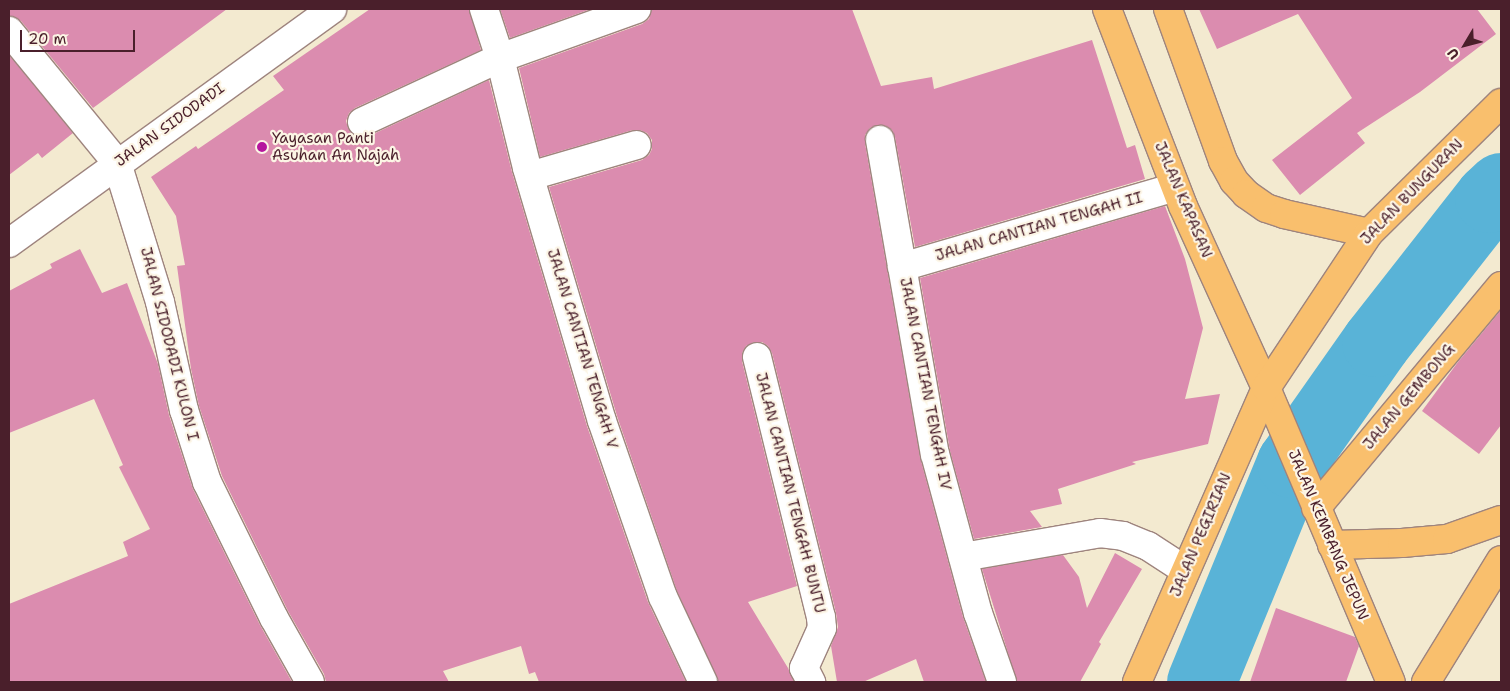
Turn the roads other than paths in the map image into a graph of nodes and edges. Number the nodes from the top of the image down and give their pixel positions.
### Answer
1 (332, 9) edge
2 (484, 9) edge
3 (637, 9) edge
4 (1107, 9) edge
5 (1168, 9) edge
6 (9, 30) edge
7 (500, 58) junction
8 (1501, 103) edge
9 (362, 122) dead end
10 (880, 140) dead end
11 (637, 145) dead end
12 (117, 163) junction
13 (530, 176) junction
14 (1175, 187) junction
15 (1369, 233) junction
16 (9, 243) edge
17 (902, 267) junction
18 (1501, 286) edge
19 (757, 357) dead end
20 (1266, 388) junction
21 (1316, 508) junction
22 (1501, 520) edge
23 (1332, 545) junction
24 (963, 557) junction
25 (1501, 560) edge
26 (1185, 570) junction
27 (310, 682) edge
28 (703, 682) edge
29 (811, 682) edge
30 (1002, 682) edge
31 (1137, 682) edge
32 (1391, 682) edge
33 (1426, 682) edge

1 - 12 street, JALAN SIDODADI
2 - 7 street, JALAN CANTIAN TENGAH V
3 - 7 street
4 - 14 main road, JALAN KAPASAN
5 - 15 main road
6 - 12 street
7 - 9 street
7 - 13 street, JALAN CANTIAN TENGAH V
8 - 15 main road, JALAN BUNGURAN
10 - 17 street, JALAN CANTIAN TENGAH IV
11 - 13 street
12 - 16 street, JALAN SIDODADI
12 - 27 street, JALAN SIDODADI KULON I
13 - 28 street, JALAN CANTIAN TENGAH V
14 - 17 street, JALAN CANTIAN TENGAH II
14 - 20 main road, JALAN KAPASAN
15 - 20 main road, JALAN BUNGURAN
17 - 24 street, JALAN CANTIAN TENGAH IV
18 - 21 main road, JALAN GEMBONG
19 - 29 street, JALAN CANTIAN TENGAH BUNTU
20 - 21 main road, JALAN KEMBANG JEPUN
20 - 26 main road, JALAN PEGIRIAN
21 - 23 main road, JALAN KEMBANG JEPUN
22 - 23 main road
23 - 32 main road, JALAN KEMBANG JEPUN
24 - 26 street
24 - 30 street, JALAN CANTIAN TENGAH IV
25 - 33 main road
26 - 31 main road, JALAN PEGIRIAN

